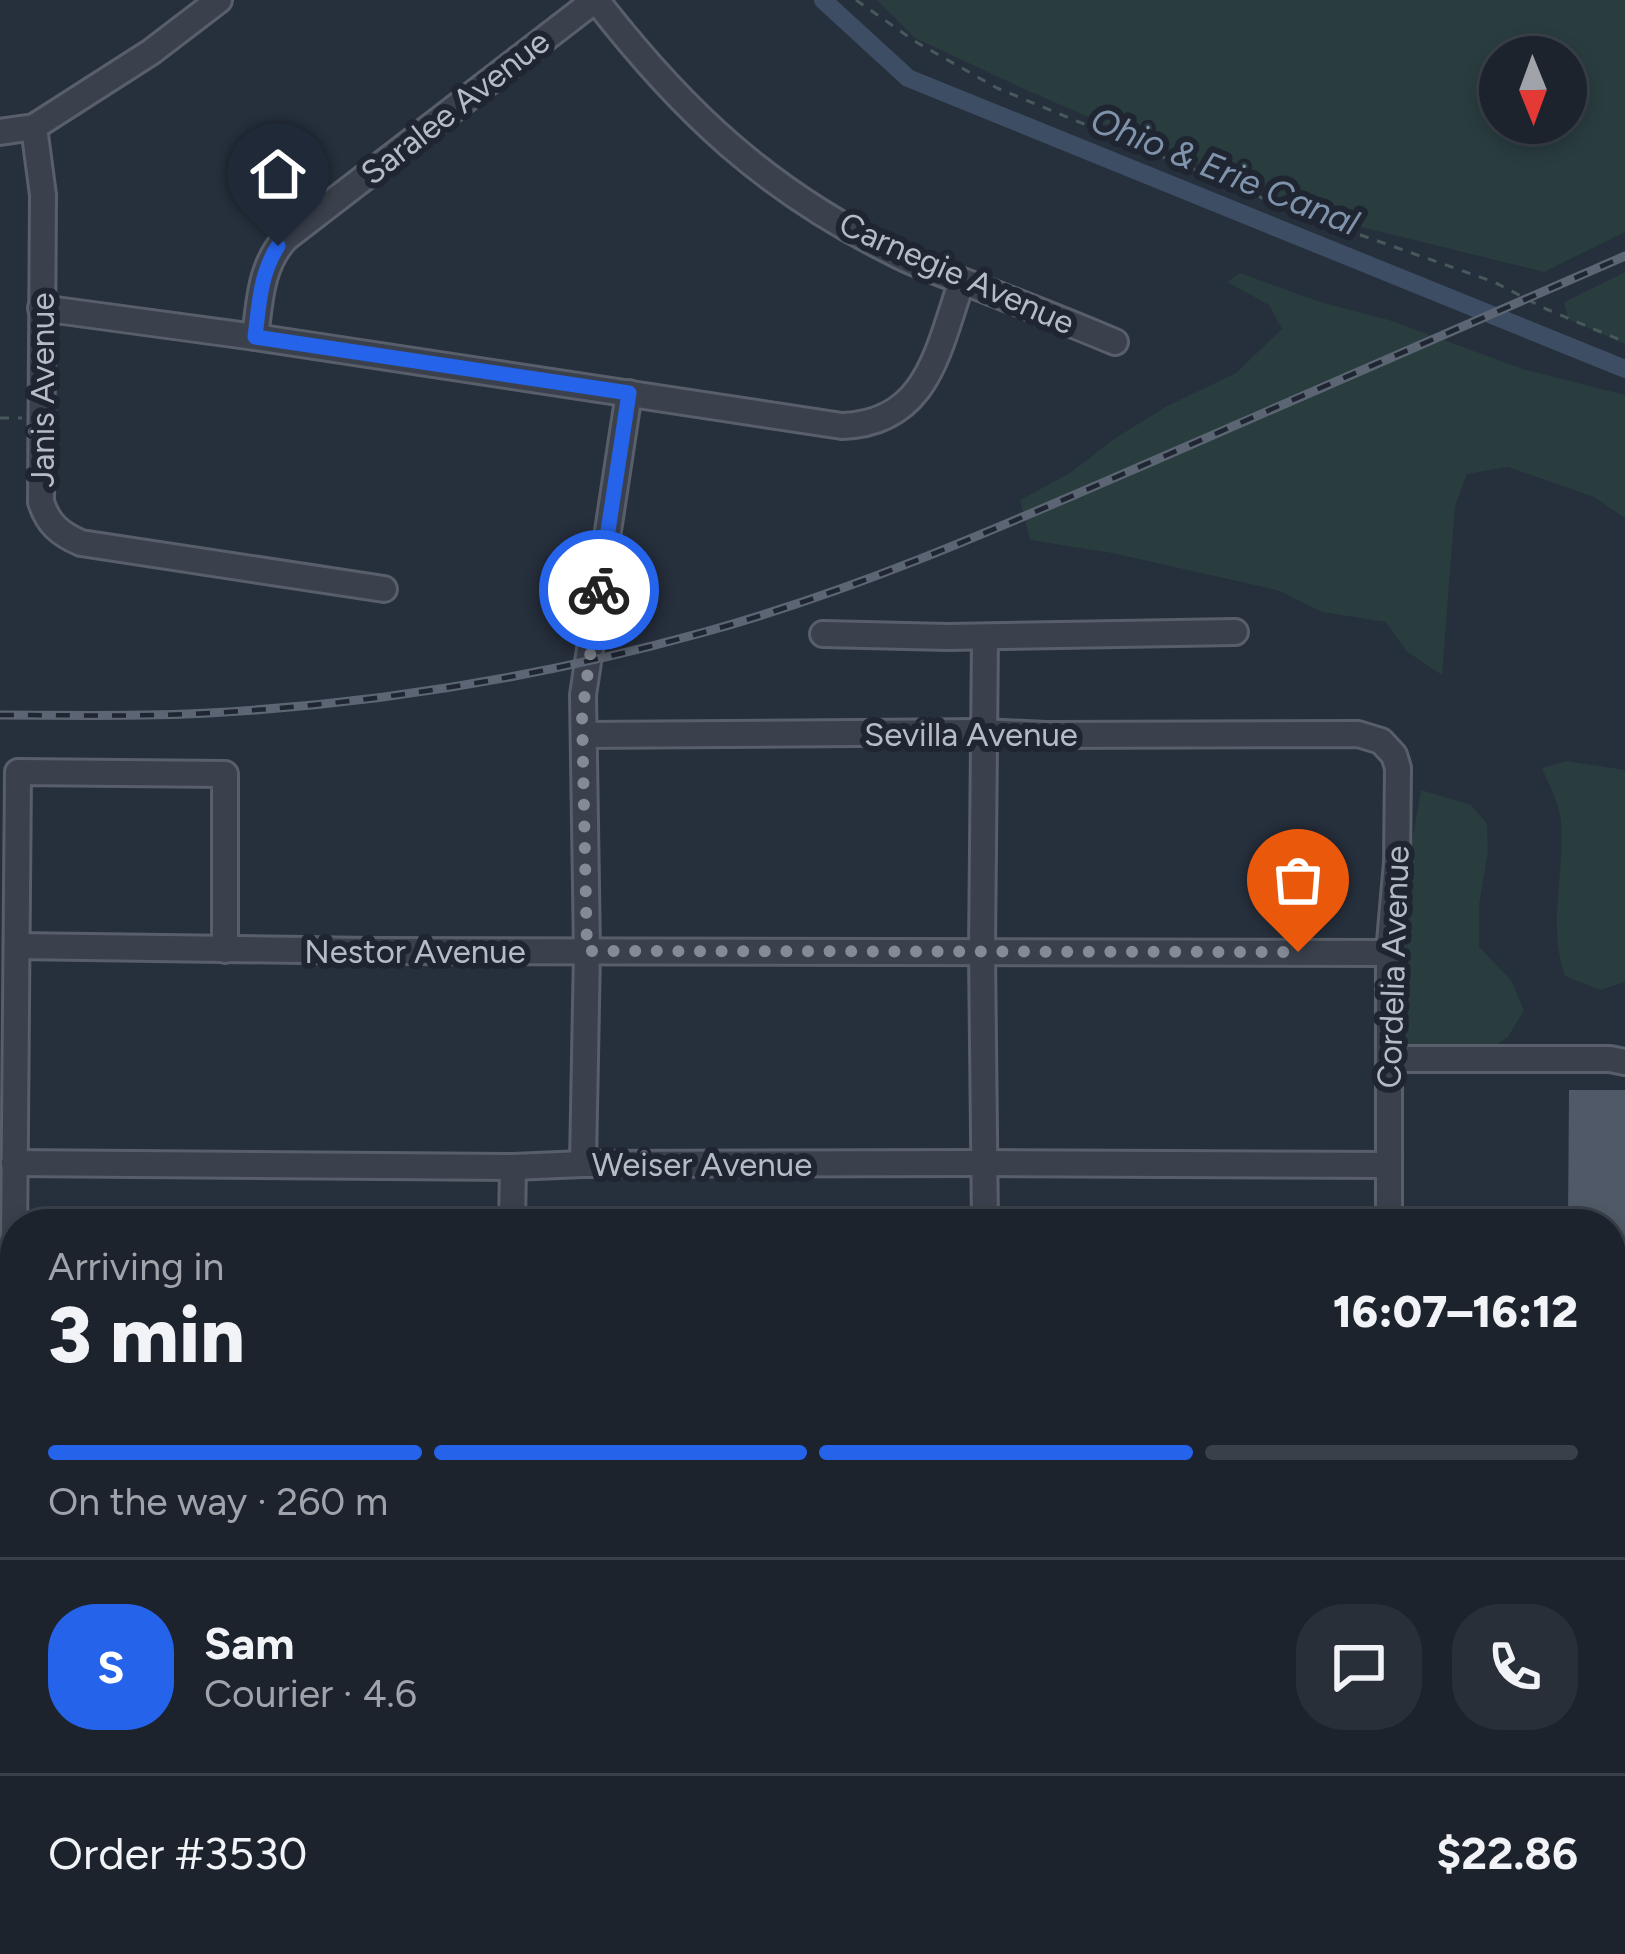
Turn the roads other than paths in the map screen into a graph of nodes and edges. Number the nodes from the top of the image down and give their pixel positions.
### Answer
1 (219, 0) edge
2 (596, 0) edge
3 (34, 128) junction
4 (0, 132) edge
5 (962, 281) junction
6 (41, 308) junction
7 (255, 337) junction
8 (1115, 341) dead end
9 (629, 393) junction
10 (384, 589) dead end
11 (1235, 632) dead end
12 (823, 634) dead end
13 (985, 637) junction
14 (982, 731) junction
15 (1358, 734) joint
16 (584, 735) junction
17 (17, 946) junction
18 (225, 950) junction
19 (587, 951) junction
20 (982, 952) junction
21 (1389, 952) junction
22 (1389, 1059) junction
23 (1625, 1062) edge
24 (14, 1163) junction
25 (985, 1163) junction
26 (584, 1164) junction
27 (1389, 1166) junction
28 (513, 1167) junction
29 (7, 1199) edge
30 (512, 1209) edge
31 (985, 1209) edge
32 (1389, 1209) edge

1 - 3 street
2 - 5 street, Carnegie Avenue
2 - 7 street, Saralee Avenue
3 - 4 street
3 - 6 street, Janis Avenue
5 - 8 street, Carnegie Avenue
5 - 9 street
6 - 7 street
6 - 10 street, Janis Avenue
7 - 9 street
9 - 16 street
11 - 13 street
12 - 13 street
13 - 14 street
14 - 15 street, Sevilla Avenue
14 - 16 street, Sevilla Avenue
14 - 20 street
15 - 21 street, Cordelia Avenue
16 - 19 street
17 - 18 street, Nestor Avenue
17 - 18 street
17 - 24 street
18 - 19 street, Nestor Avenue
19 - 20 street, Nestor Avenue
19 - 26 street
20 - 21 street, Nestor Avenue
20 - 25 street
21 - 22 street, Cordelia Avenue
22 - 23 street
22 - 27 street, Cordelia Avenue
24 - 28 street, Weiser Avenue
24 - 29 street
25 - 26 street, Weiser Avenue
25 - 27 street, Weiser Avenue
25 - 31 street
26 - 28 street, Weiser Avenue
27 - 32 street, Cordelia Avenue
28 - 30 street

